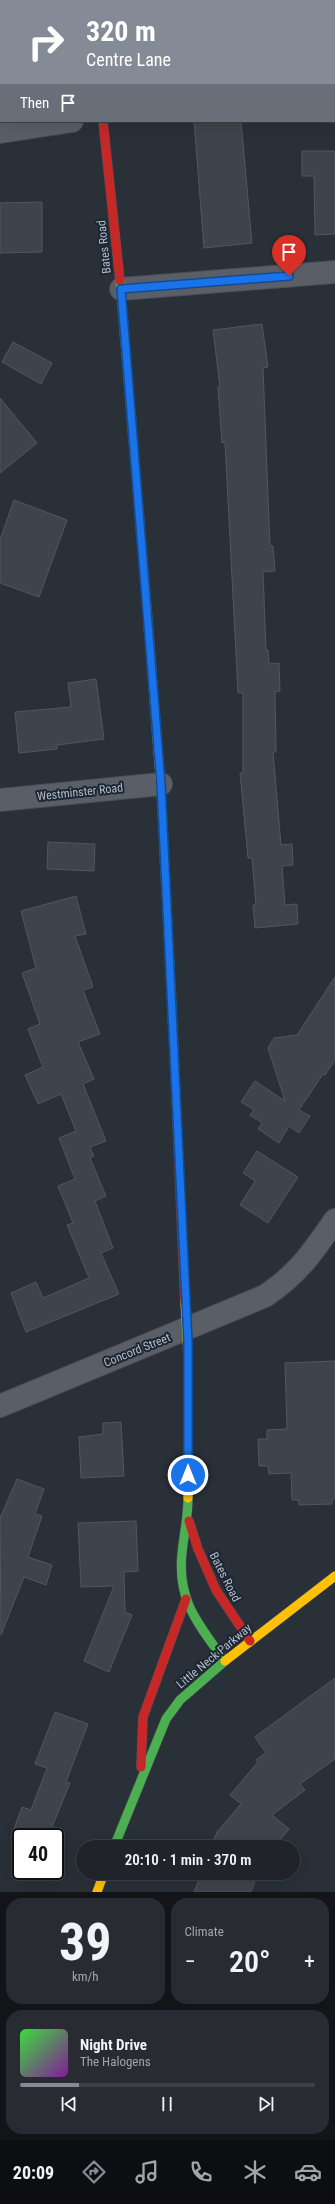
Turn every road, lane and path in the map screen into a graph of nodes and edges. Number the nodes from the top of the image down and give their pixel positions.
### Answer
1 (65, 122) edge
2 (103, 122) edge
3 (0, 132) edge
4 (335, 272) edge
5 (121, 289) junction
6 (161, 784) junction
7 (0, 800) edge
8 (335, 1220) edge
9 (187, 1329) junction
10 (0, 1406) edge
11 (188, 1520) junction
12 (335, 1576) edge
13 (186, 1599) junction
14 (250, 1641) junction
15 (224, 1660) junction
16 (141, 1777) junction
17 (117, 1840) edge
18 (101, 1880) edge
19 (97, 1892) edge

1 - 3 street
2 - 5 street, Bates Road
4 - 5 street
5 - 6 street, Bates Road
6 - 7 street, Westminster Road
6 - 9 street, Bates Road
8 - 9 street, Concord Street
9 - 10 street, Concord Street
9 - 11 street, Bates Road
11 - 13 street, Bates Road
11 - 14 street, Bates Road
12 - 14 street, Little Neck Parkway
13 - 15 street, Bates Road
13 - 16 street
14 - 15 street, Little Neck Parkway
15 - 16 street, Little Neck Parkway
16 - 17 street, Little Neck Parkway
18 - 19 street

